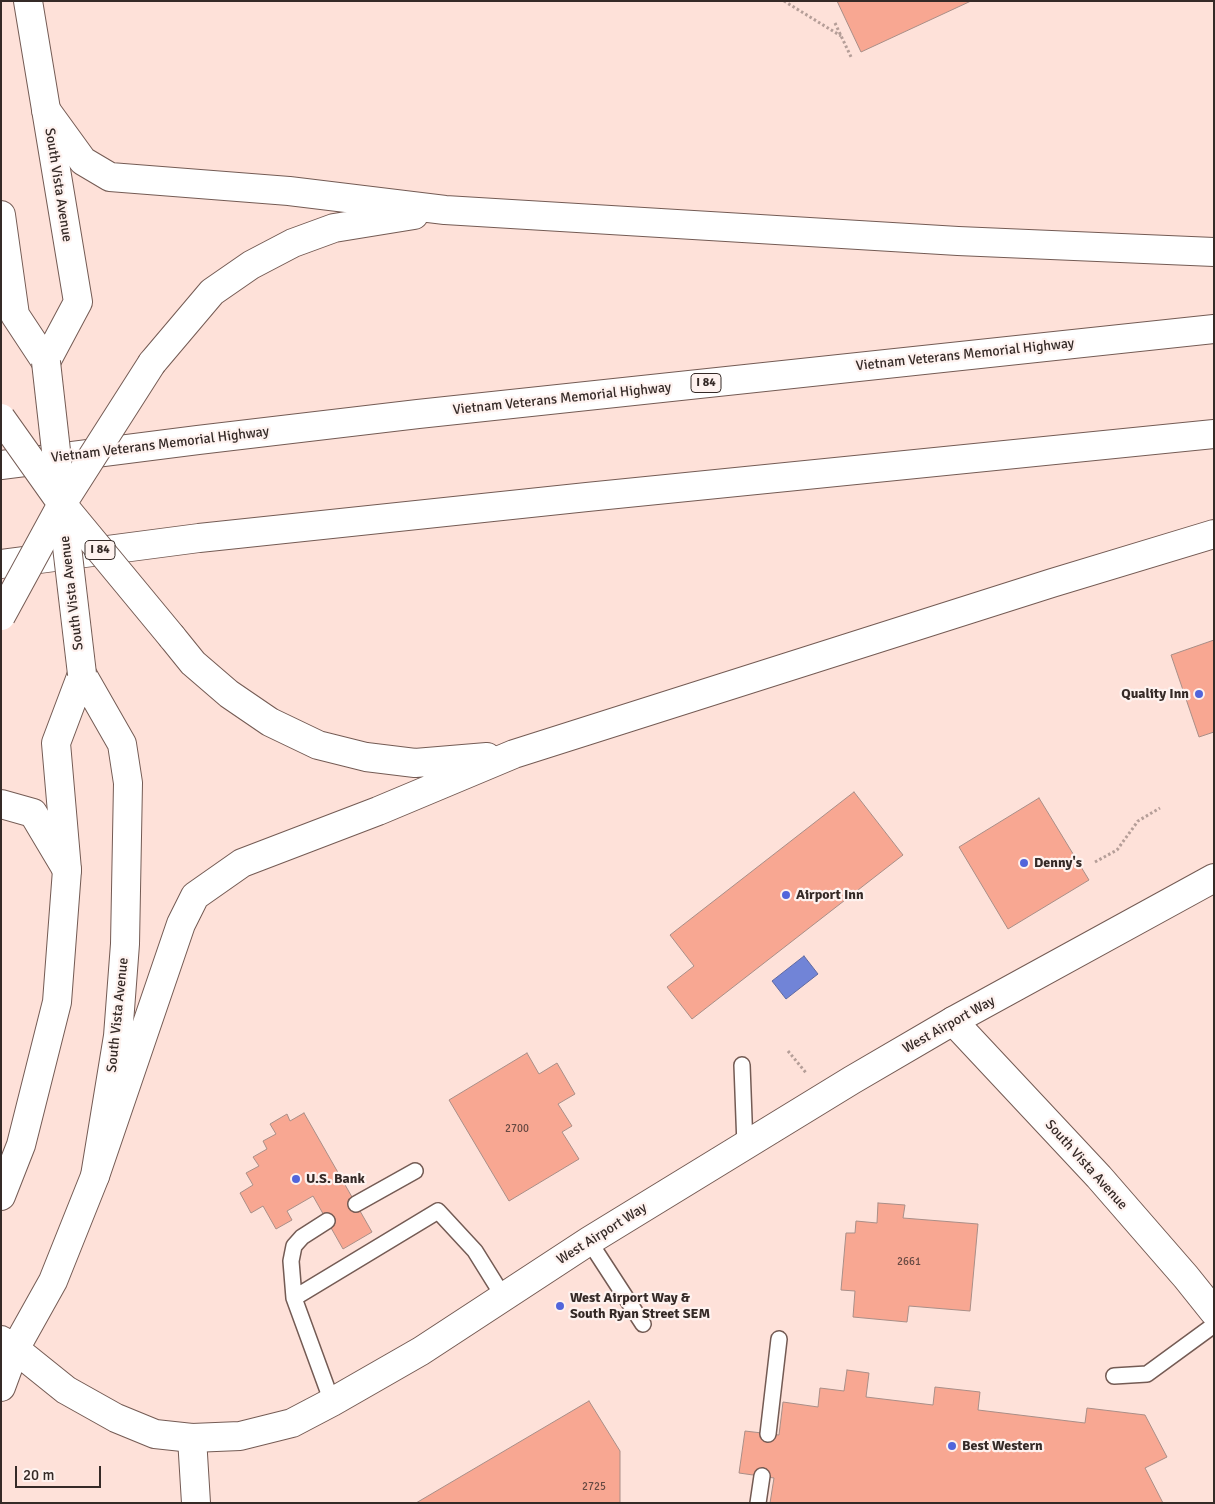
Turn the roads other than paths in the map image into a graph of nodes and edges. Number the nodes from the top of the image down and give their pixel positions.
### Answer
1 (28, 1) edge
2 (46, 110) junction
3 (445, 210) junction
4 (1, 215) edge
5 (1214, 252) edge
6 (1214, 329) edge
7 (46, 362) junction
8 (1, 418) edge
9 (1214, 434) edge
10 (1, 465) edge
11 (62, 504) junction
12 (1214, 534) edge
13 (1, 564) edge
14 (1, 616) edge
15 (82, 674) junction
16 (514, 754) junction
17 (1, 804) edge
18 (68, 870) junction
19 (1214, 878) edge
20 (953, 1021) junction
21 (742, 1065) dead end
22 (745, 1146) junction
23 (415, 1171) dead end
24 (95, 1176) junction
25 (1, 1196) edge
26 (356, 1204) dead end
27 (327, 1221) dead end
28 (589, 1241) junction
29 (504, 1296) junction
30 (294, 1298) junction
31 (1214, 1312) edge
32 (643, 1324) dead end
33 (1214, 1325) edge
34 (779, 1339) dead end
35 (8, 1344) edge
36 (1114, 1376) dead end
37 (1, 1387) edge
38 (332, 1402) junction
39 (768, 1434) dead end
40 (192, 1438) junction
41 (762, 1476) dead end
42 (196, 1503) edge
43 (758, 1503) edge

1 - 2 main road, South Vista Avenue
2 - 3 main road
2 - 7 main road, South Vista Avenue
3 - 5 main road
3 - 11 main road, bridge
4 - 7 main road, South Vista Avenue
6 - 10 main road, Vietnam Veterans Memorial Highway / I 84
7 - 11 main road, South Vista Avenue, bridge
8 - 11 main road, bridge
9 - 13 main road, I 84
11 - 14 main road, bridge
11 - 15 main road, South Vista Avenue, bridge
11 - 16 main road, bridge
12 - 16 main road
15 - 18 main road, South Vista Avenue
15 - 24 main road, South Vista Avenue
16 - 24 main road
17 - 18 main road
18 - 25 main road, South Vista Avenue
19 - 20 main road, West Airport Way
20 - 22 main road, West Airport Way
20 - 31 main road, South Vista Avenue
21 - 22 lane
22 - 28 main road, West Airport Way
23 - 26 lane
24 - 35 main road, South Vista Avenue
27 - 30 lane
28 - 29 main road, West Airport Way
28 - 32 lane
29 - 30 lane
29 - 38 main road, West Airport Way
30 - 38 lane
33 - 36 lane
34 - 39 lane
35 - 37 main road
35 - 40 main road, West Airport Way
38 - 40 main road, West Airport Way
40 - 42 main road
41 - 43 lane

